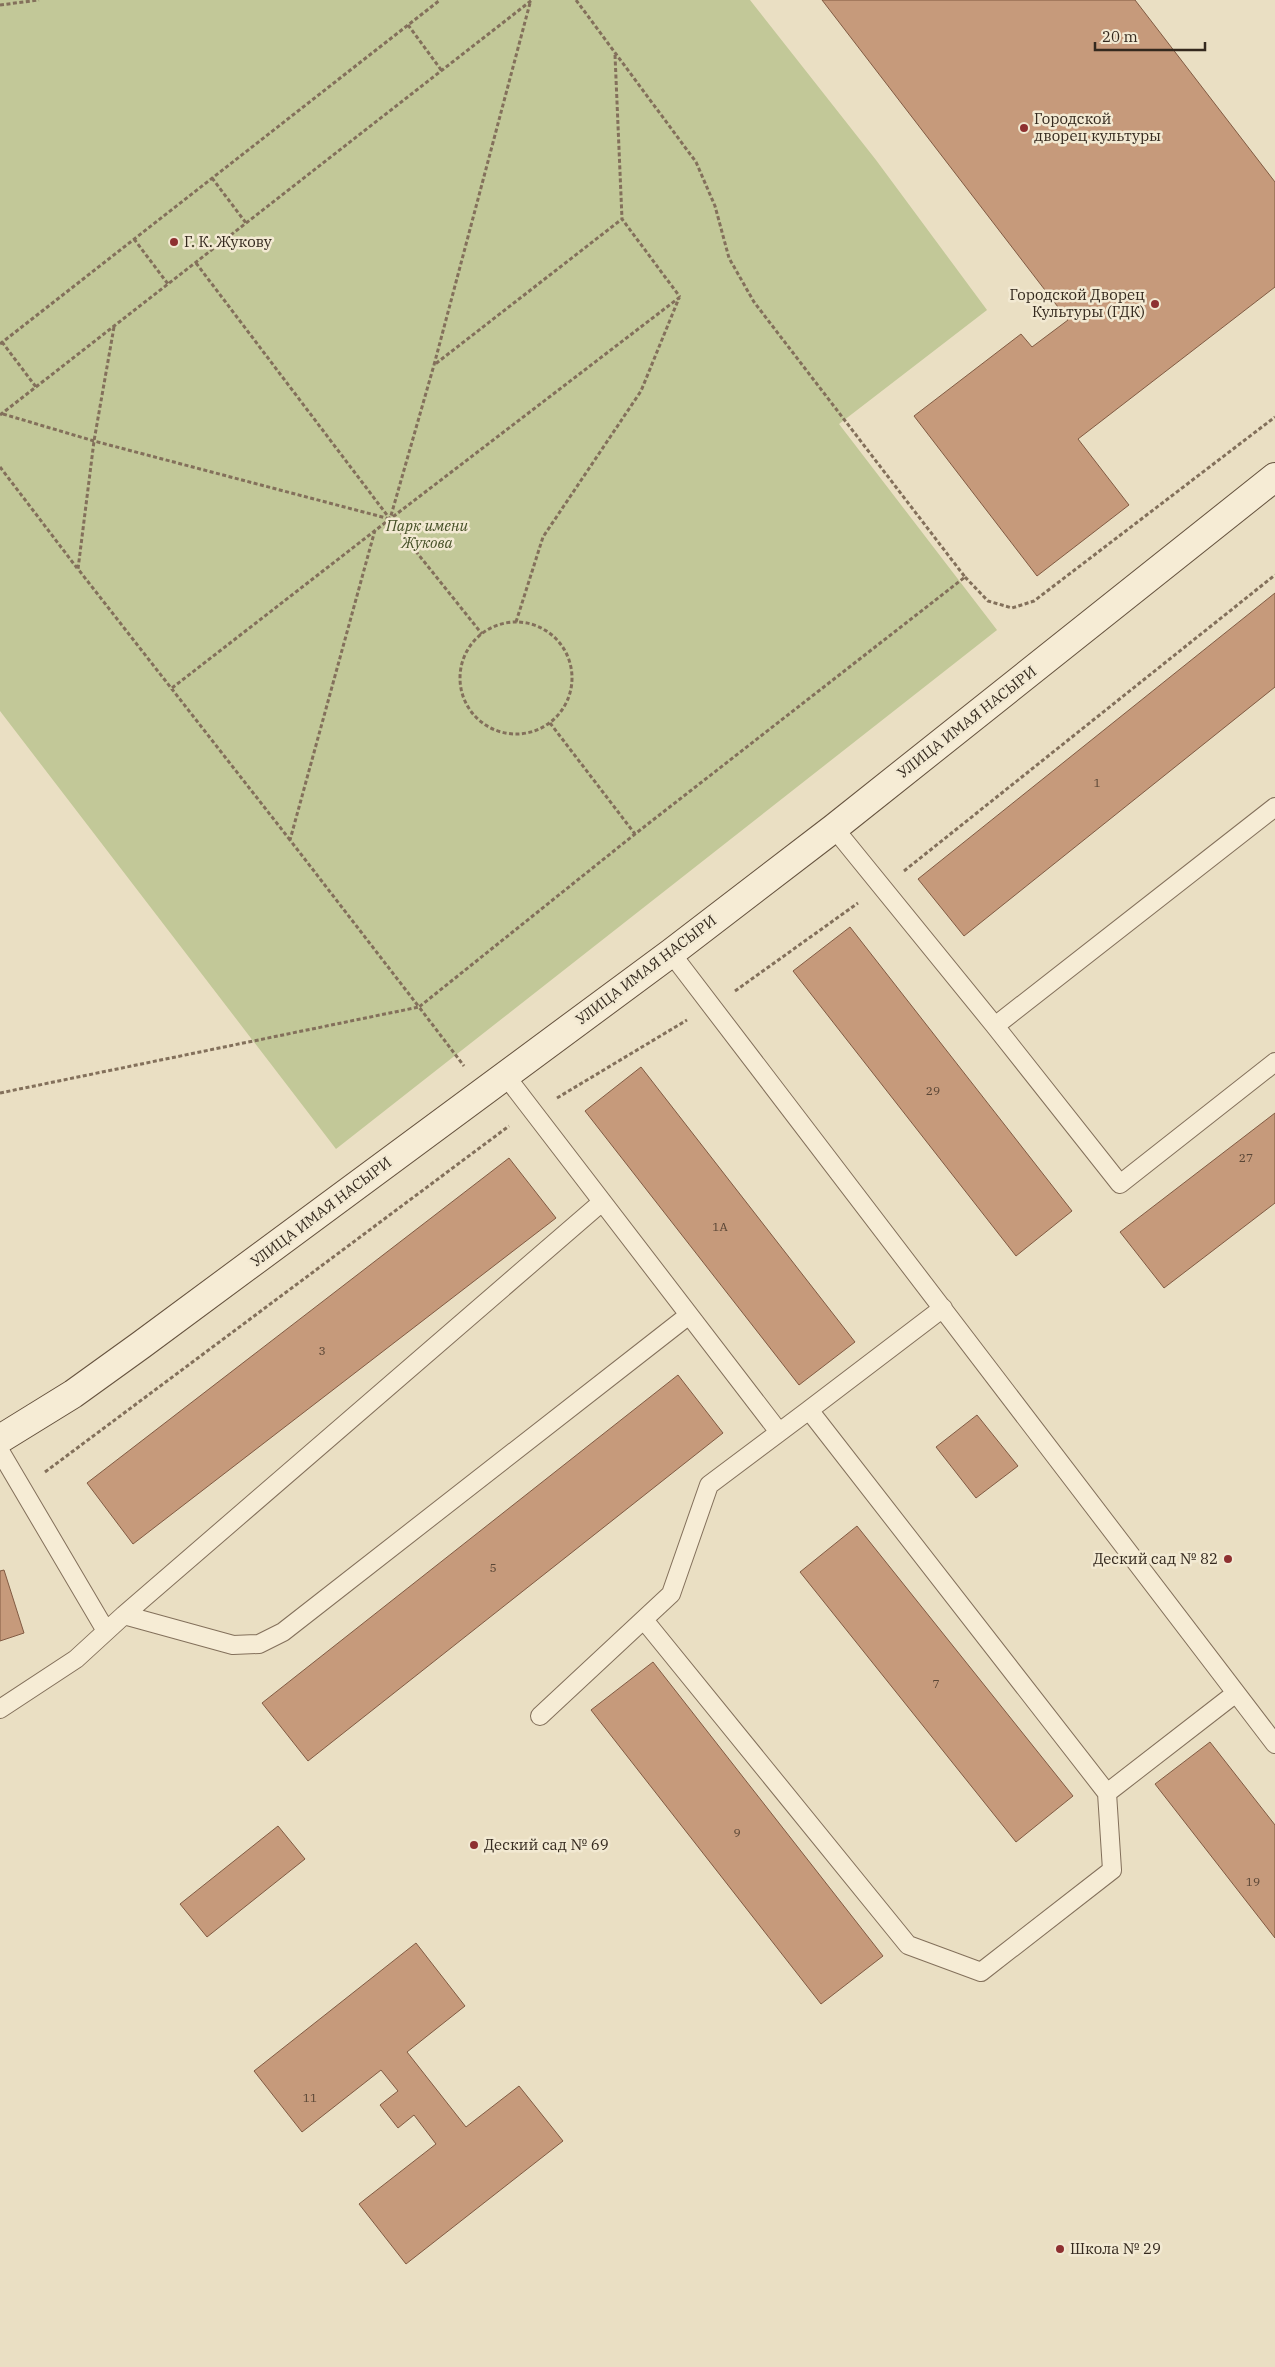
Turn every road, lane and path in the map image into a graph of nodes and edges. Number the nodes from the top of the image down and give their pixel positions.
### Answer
1 (39, 0) edge
2 (440, 0) edge
3 (576, 0) edge
4 (531, 1) edge
5 (0, 5) edge
6 (408, 25) junction
7 (615, 54) junction
8 (442, 70) junction
9 (212, 178) junction
10 (622, 219) junction
11 (246, 223) junction
12 (134, 239) junction
13 (196, 263) junction
14 (168, 284) junction
15 (680, 297) junction
16 (114, 327) junction
17 (1, 343) edge
18 (434, 365) junction
19 (36, 387) junction
20 (1, 414) edge
21 (1275, 417) edge
22 (94, 442) junction
23 (0, 467) edge
24 (1275, 477) edge
25 (390, 518) junction
26 (375, 530) junction
27 (78, 569) junction
28 (1275, 575) edge
29 (965, 577) junction
30 (516, 622) junction
31 (482, 634) junction
32 (172, 688) junction
33 (550, 723) junction
34 (1275, 807) edge
35 (834, 828) junction
36 (635, 834) junction
37 (290, 840) junction
38 (882, 886) junction
39 (671, 953) junction
40 (711, 1005) junction
41 (419, 1007) junction
42 (995, 1026) junction
43 (1275, 1062) edge
44 (466, 1069) dead end
45 (505, 1075) junction
46 (0, 1093) edge
47 (534, 1112) junction
48 (602, 1202) junction
49 (943, 1308) junction
50 (689, 1315) junction
51 (809, 1410) junction
52 (779, 1432) junction
53 (0, 1439) edge
54 (0, 1451) edge
55 (20, 1485) junction
56 (124, 1615) junction
57 (644, 1620) junction
58 (106, 1631) junction
59 (1236, 1693) junction
60 (0, 1709) edge
61 (540, 1716) dead end
62 (1275, 1744) edge
63 (1106, 1793) junction

1 - 5 path
2 - 6 path
3 - 7 path
4 - 8 path
4 - 18 path
6 - 8 path
6 - 9 path
7 - 10 path
7 - 29 path
8 - 11 path
9 - 11 path
9 - 12 path
10 - 15 path
10 - 18 path
11 - 13 path
12 - 14 path
12 - 17 path
13 - 14 path
13 - 25 path
14 - 16 path
15 - 25 path
15 - 30 path
16 - 19 path
16 - 22 path
17 - 19 path
18 - 25 path
19 - 20 path
20 - 22 path
21 - 29 path
22 - 25 path
22 - 27 path
23 - 27 path
24 - 35 street, УЛИЦА ИМАЯ НАСЫРИ
25 - 26 path
25 - 31 path
26 - 32 path
26 - 37 path
27 - 32 path
28 - 38 path
29 - 36 path
30 - 31 path
30 - 33 path
31 - 33 path
32 - 37 path
33 - 36 path
34 - 42 lane
35 - 38 lane
35 - 39 street, УЛИЦА ИМАЯ НАСЫРИ
36 - 41 path
37 - 41 path
38 - 40 path
38 - 42 lane
39 - 40 lane
39 - 45 street, УЛИЦА ИМАЯ НАСЫРИ
40 - 47 path
40 - 49 lane
41 - 44 path
41 - 46 path
42 - 43 lane
45 - 47 lane
45 - 53 street, УЛИЦА ИМАЯ НАСЫРИ
47 - 48 lane
47 - 55 path
48 - 50 lane
48 - 56 lane
49 - 51 lane
49 - 59 lane
50 - 52 lane
50 - 56 lane
51 - 52 lane
51 - 63 lane
52 - 57 lane
54 - 55 lane
55 - 58 lane
56 - 58 lane
57 - 61 lane
57 - 63 lane
58 - 60 lane
59 - 62 lane
59 - 63 lane

